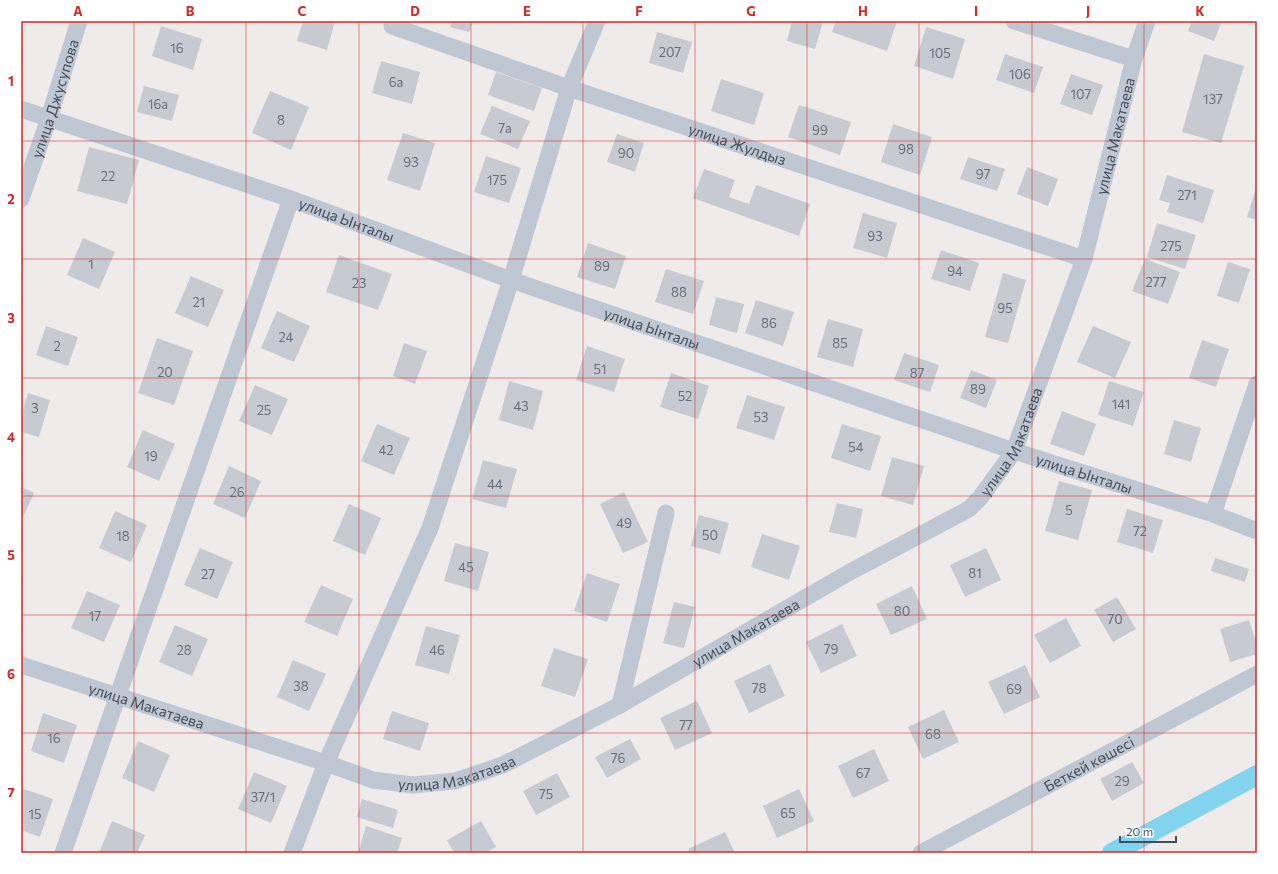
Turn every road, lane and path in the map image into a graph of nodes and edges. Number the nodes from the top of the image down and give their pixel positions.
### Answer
1 (79, 21) edge
2 (597, 21) edge
3 (1014, 21) edge
4 (1147, 21) edge
5 (392, 26) dead end
6 (1134, 59) junction
7 (569, 88) junction
8 (21, 109) edge
9 (49, 118) junction
10 (291, 198) junction
11 (21, 199) edge
12 (1084, 259) junction
13 (511, 280) junction
14 (1257, 384) edge
15 (1014, 451) junction
16 (666, 513) dead end
17 (1213, 514) junction
18 (1257, 531) edge
19 (21, 665) edge
20 (1257, 674) edge
21 (117, 696) junction
22 (620, 704) junction
23 (326, 763) junction
24 (63, 853) edge
25 (292, 853) edge
26 (921, 853) edge

1 - 9 street, улица Джусупова
2 - 7 street
3 - 6 street
4 - 6 street, улица Макатаева
5 - 7 street, улица Жулдыз
6 - 12 street, улица Макатаева
7 - 12 street, улица Жулдыз
7 - 13 street
8 - 9 street, улица Ынталы
9 - 10 street, улица Ынталы
9 - 11 street, улица Джусупова
10 - 13 street, улица Ынталы
10 - 21 street
12 - 15 street, улица Макатаева
13 - 15 street, улица Ынталы
13 - 23 street
14 - 17 street
15 - 17 street, улица Ынталы
15 - 22 street, улица Макатаева
16 - 22 street
17 - 18 street, улица Ынталы
19 - 21 street, улица Макатаева
20 - 26 street, Беткей көшесі
21 - 23 street, улица Макатаева
21 - 24 street
22 - 23 street, улица Макатаева
23 - 25 street

